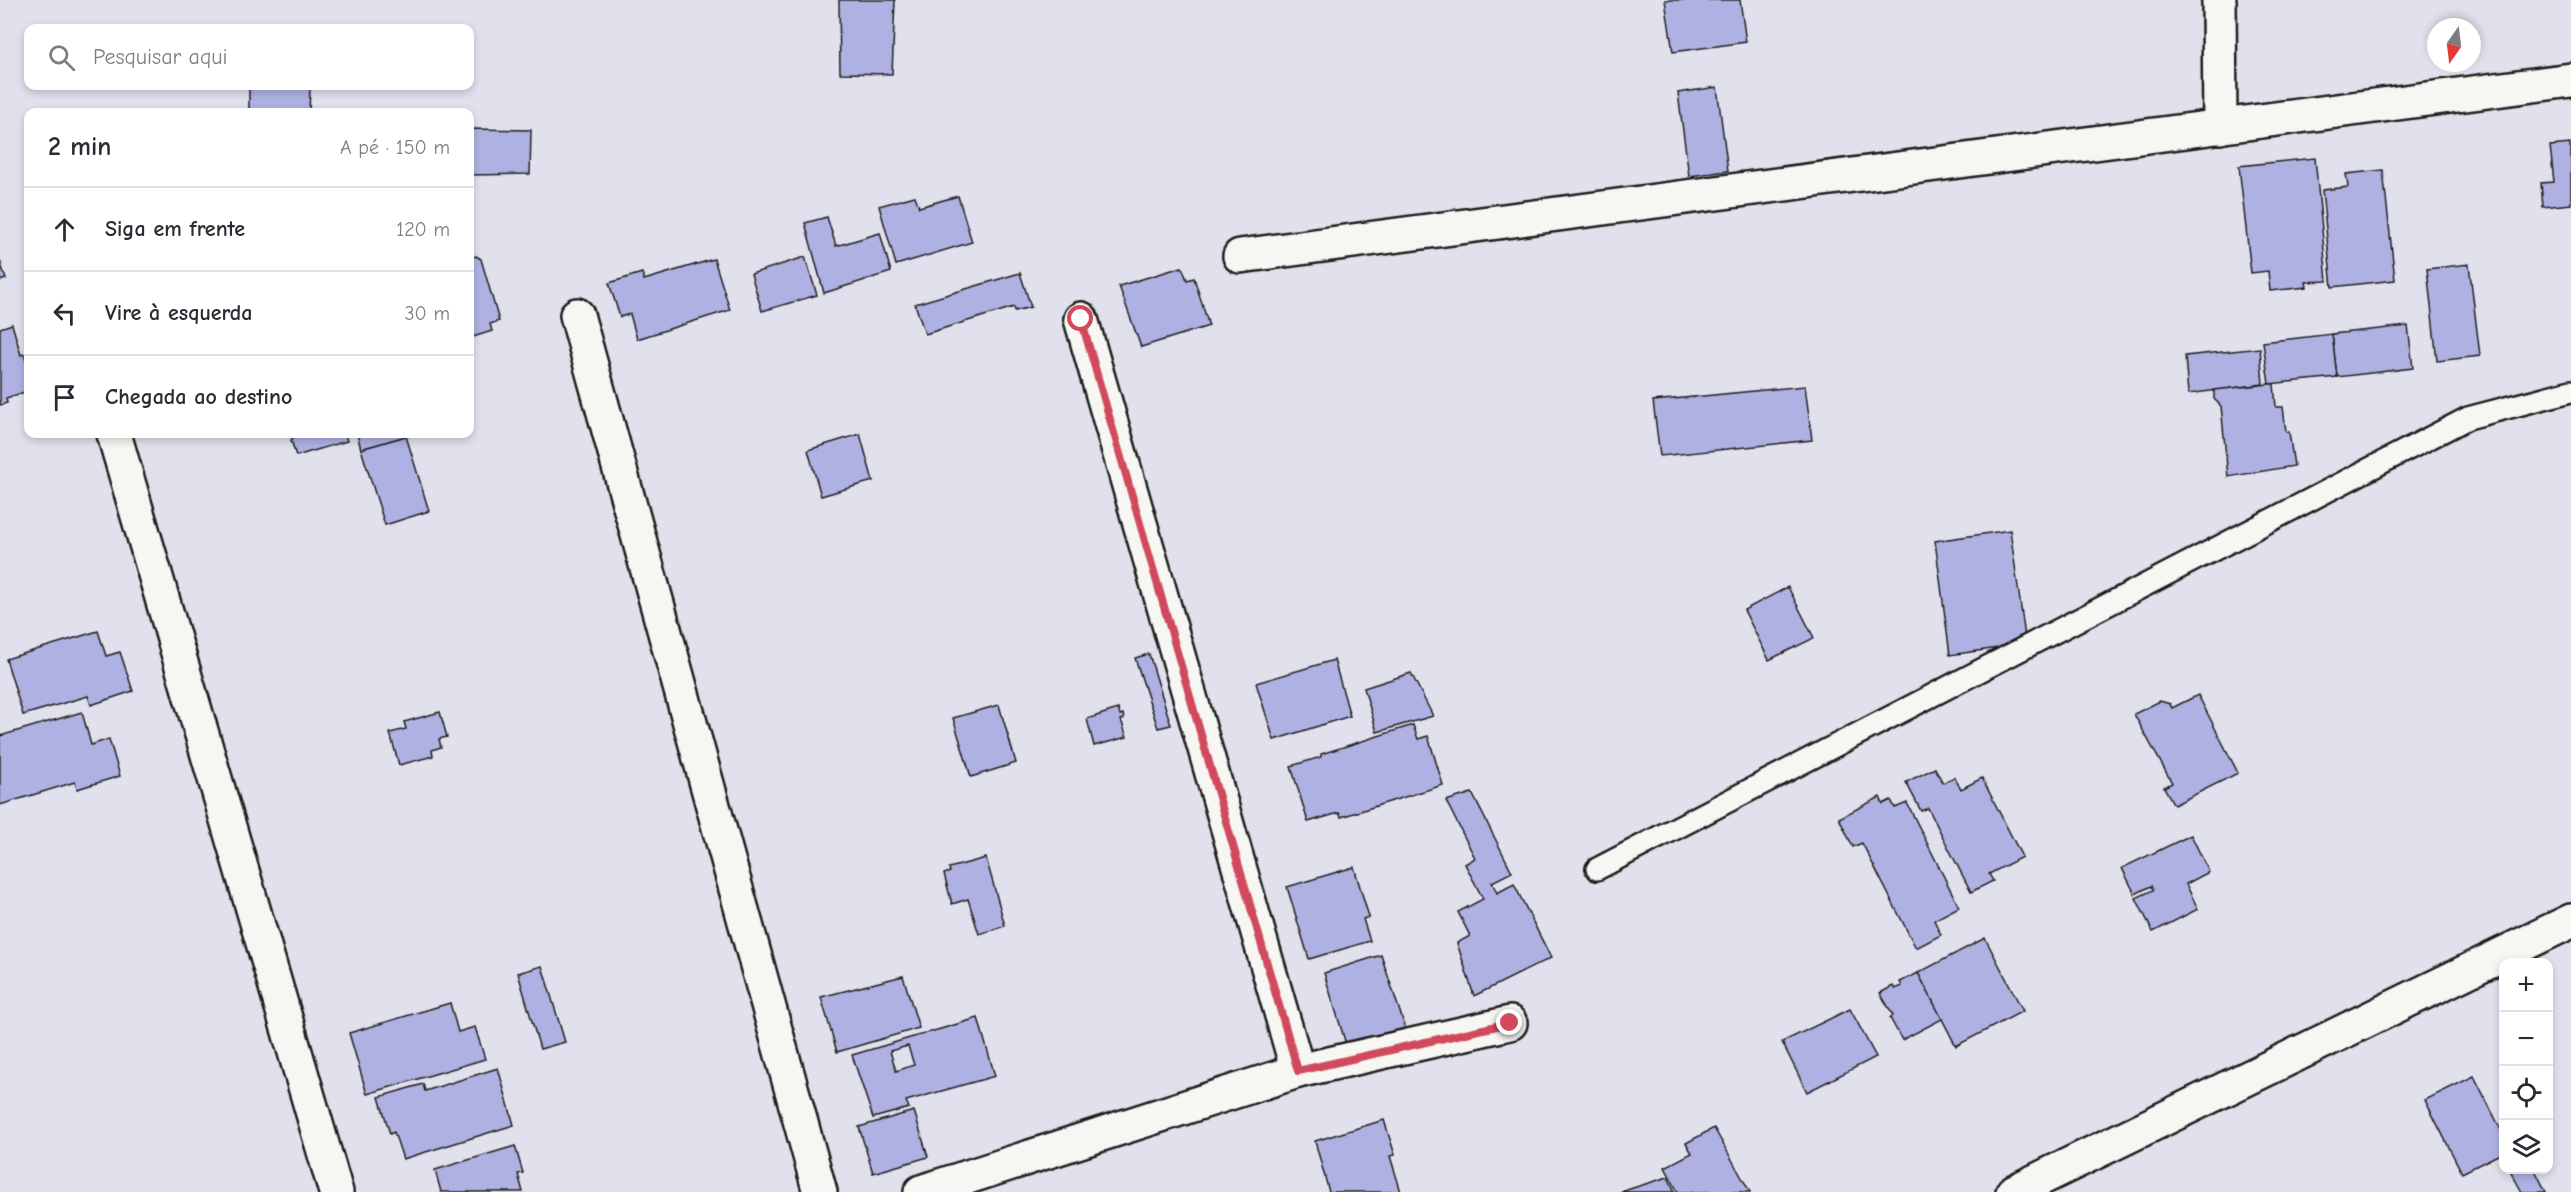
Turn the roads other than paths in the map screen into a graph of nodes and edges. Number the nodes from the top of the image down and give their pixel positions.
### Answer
1 (2219, 0) edge
2 (2571, 80) edge
3 (2220, 127) junction
4 (1240, 256) dead end
5 (577, 315) dead end
6 (1081, 319) dead end
7 (2571, 391) edge
8 (115, 438) edge
9 (1597, 869) dead end
10 (2571, 921) edge
11 (1510, 1023) dead end
12 (1298, 1071) junction
13 (336, 1192) edge
14 (820, 1192) edge
15 (921, 1192) edge
16 (2013, 1192) edge

1 - 3 street
2 - 3 street
3 - 4 street
5 - 14 street
6 - 12 street
7 - 9 lane
8 - 13 street
10 - 16 street
11 - 12 street
12 - 15 street

